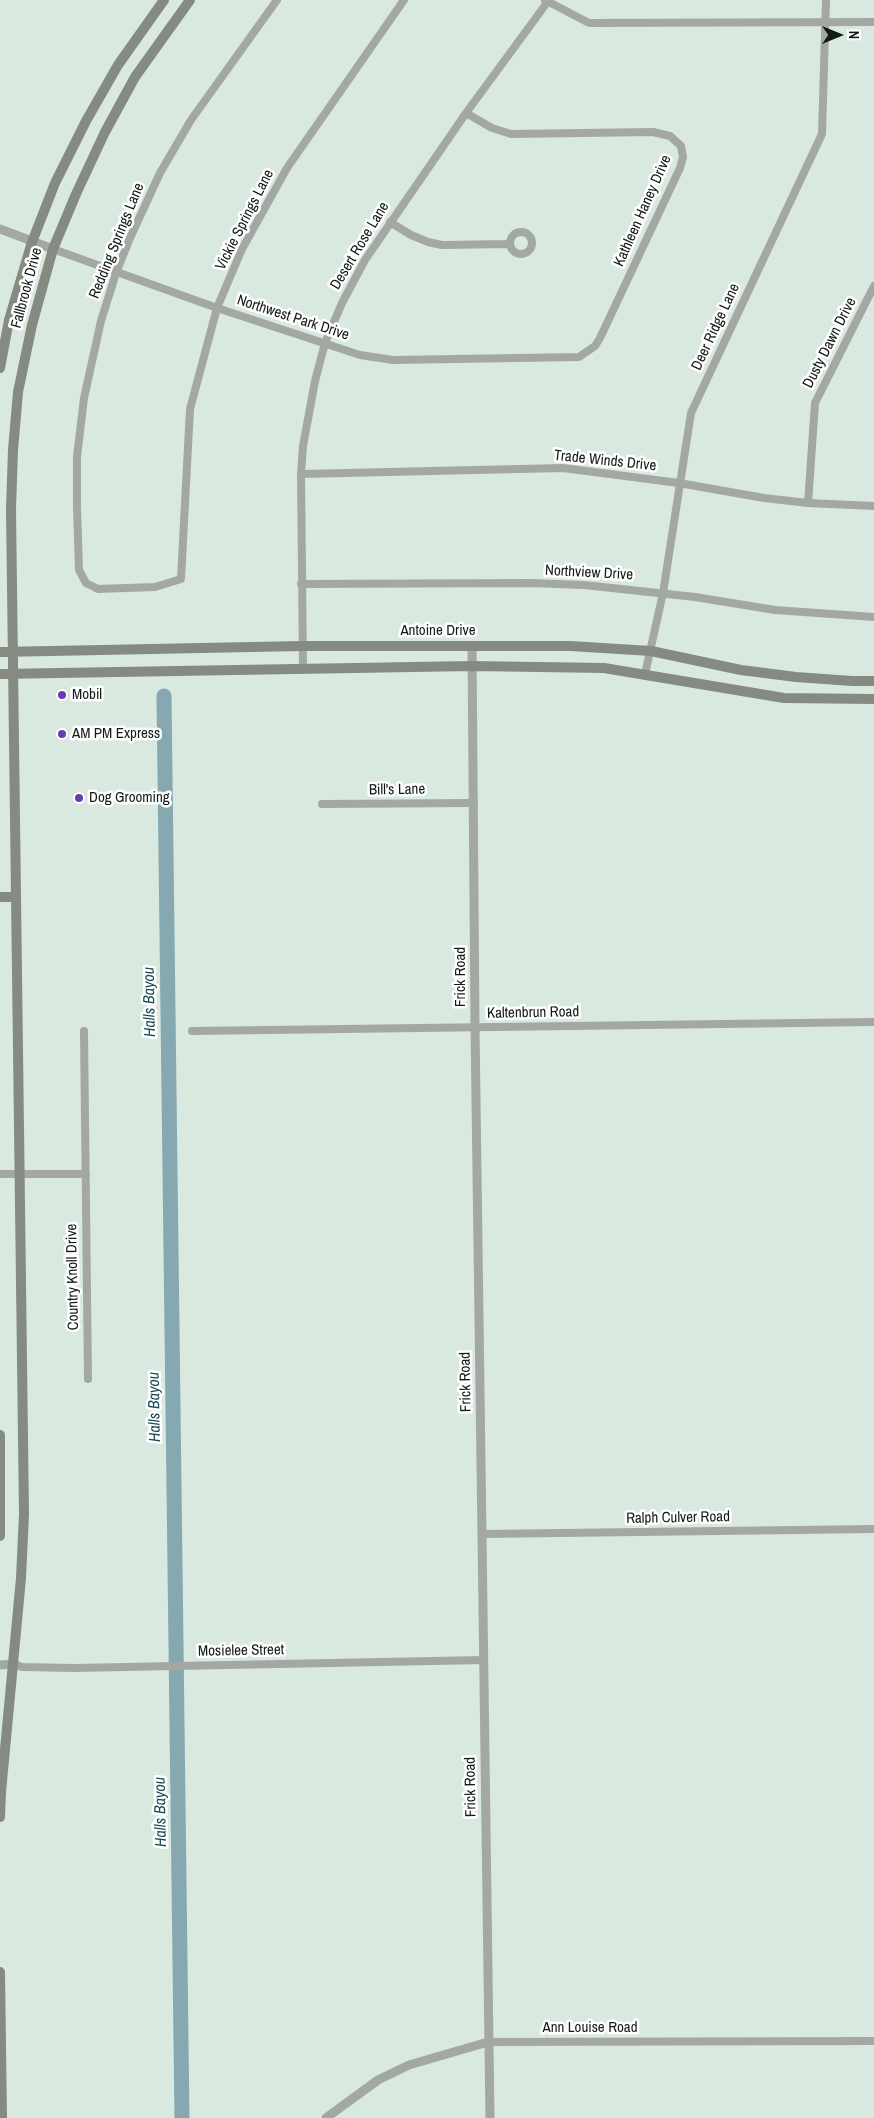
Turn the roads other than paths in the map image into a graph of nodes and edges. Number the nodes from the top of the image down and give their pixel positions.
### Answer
1 (164, 0) edge
2 (190, 0) edge
3 (277, 0) edge
4 (404, 0) edge
5 (826, 0) edge
6 (547, 1) edge
7 (826, 22) junction
8 (874, 22) edge
9 (466, 113) junction
10 (390, 222) junction
11 (0, 229) edge
12 (32, 242) junction
13 (510, 244) dead end
14 (53, 250) junction
15 (116, 272) junction
16 (874, 286) edge
17 (217, 308) junction
18 (325, 343) junction
19 (589, 352) joint
20 (0, 368) edge
21 (301, 474) junction
22 (679, 482) junction
23 (808, 503) junction
24 (874, 506) edge
25 (184, 544) joint
26 (301, 584) junction
27 (663, 592) junction
28 (874, 617) edge
29 (302, 646) junction
30 (472, 646) junction
31 (13, 651) junction
32 (651, 651) junction
33 (0, 652) edge
34 (472, 666) junction
35 (302, 668) junction
36 (0, 674) edge
37 (12, 674) junction
38 (645, 674) junction
39 (874, 681) edge
40 (874, 699) edge
41 (474, 802) junction
42 (322, 804) dead end
43 (0, 897) edge
44 (15, 897) junction
45 (874, 1022) edge
46 (475, 1027) junction
47 (84, 1031) dead end
48 (192, 1031) dead end
49 (0, 1174) edge
50 (19, 1174) junction
51 (86, 1174) junction
52 (88, 1379) dead end
53 (0, 1434) edge
54 (874, 1529) edge
55 (482, 1534) junction
56 (0, 1536) edge
57 (484, 1660) junction
58 (0, 1664) edge
59 (14, 1664) junction
60 (0, 1817) edge
61 (0, 1972) edge
62 (874, 2041) edge
63 (488, 2042) junction
64 (2, 2118) edge
65 (326, 2118) edge
66 (490, 2118) edge

1 - 12 main road, Fallbrook Drive
2 - 14 main road, Fallbrook Drive
3 - 15 street, Redding Springs Lane
4 - 17 street, Vickie Springs Lane
5 - 7 street, Deer Ridge Lane
6 - 7 street
6 - 9 street, Desert Rose Lane
7 - 8 street
7 - 22 street, Deer Ridge Lane
9 - 10 street, Desert Rose Lane
9 - 19 street, Kathleen Haney Drive
10 - 13 street
10 - 18 street, Desert Rose Lane
11 - 12 street, Northwest Park Drive
12 - 14 street, Northwest Park Drive
12 - 20 main road, Fallbrook Drive
14 - 15 street, Northwest Park Drive
14 - 31 main road, Fallbrook Drive
15 - 17 street, Northwest Park Drive
15 - 25 street, Redding Springs Lane
16 - 23 street, Dusty Dawn Drive
17 - 18 street, Northwest Park Drive
17 - 25 street, Vickie Springs Lane
18 - 19 street, Northwest Park Drive
18 - 21 street, Desert Rose Lane
21 - 22 street, Trade Winds Drive
21 - 26 street, Desert Rose Lane
22 - 23 street, Trade Winds Drive
22 - 27 street, Deer Ridge Lane
23 - 24 street, Trade Winds Drive
26 - 27 street, Northview Drive
26 - 29 street, Desert Rose Lane
27 - 28 street, Northview Drive
27 - 32 street, Deer Ridge Lane
29 - 30 main road, Antoine Drive
29 - 31 main road, Antoine Drive
29 - 35 street, Desert Rose Lane
30 - 32 main road, Antoine Drive
30 - 34 street, Frick Road
31 - 33 main road, Antoine Drive
31 - 37 main road, Fallbrook Drive
32 - 38 street, Deer Ridge Lane
32 - 39 main road, Antoine Drive
34 - 35 main road
34 - 38 main road
34 - 41 street, Frick Road
35 - 37 main road
36 - 37 main road
37 - 44 main road, Fallbrook Drive
38 - 40 main road
41 - 42 street, Bill's Lane
41 - 46 street, Frick Road
43 - 44 main road
44 - 50 main road, Fallbrook Drive
45 - 46 street, Kaltenbrun Road
46 - 48 street, Kaltenbrun Road
46 - 55 street, Frick Road
47 - 51 street, Country Knoll Drive
49 - 50 street
50 - 51 street
50 - 59 main road, Fallbrook Drive
51 - 52 street, Country Knoll Drive
53 - 56 main road
54 - 55 street, Ralph Culver Road
55 - 57 street, Frick Road
57 - 59 street, Mosielee Street
57 - 63 street, Frick Road
58 - 59 street, Mosielee Street
59 - 60 main road, Fallbrook Drive
61 - 64 main road
62 - 63 street, Ann Louise Road
63 - 65 street, Ann Louise Road
63 - 66 street, Frick Road

